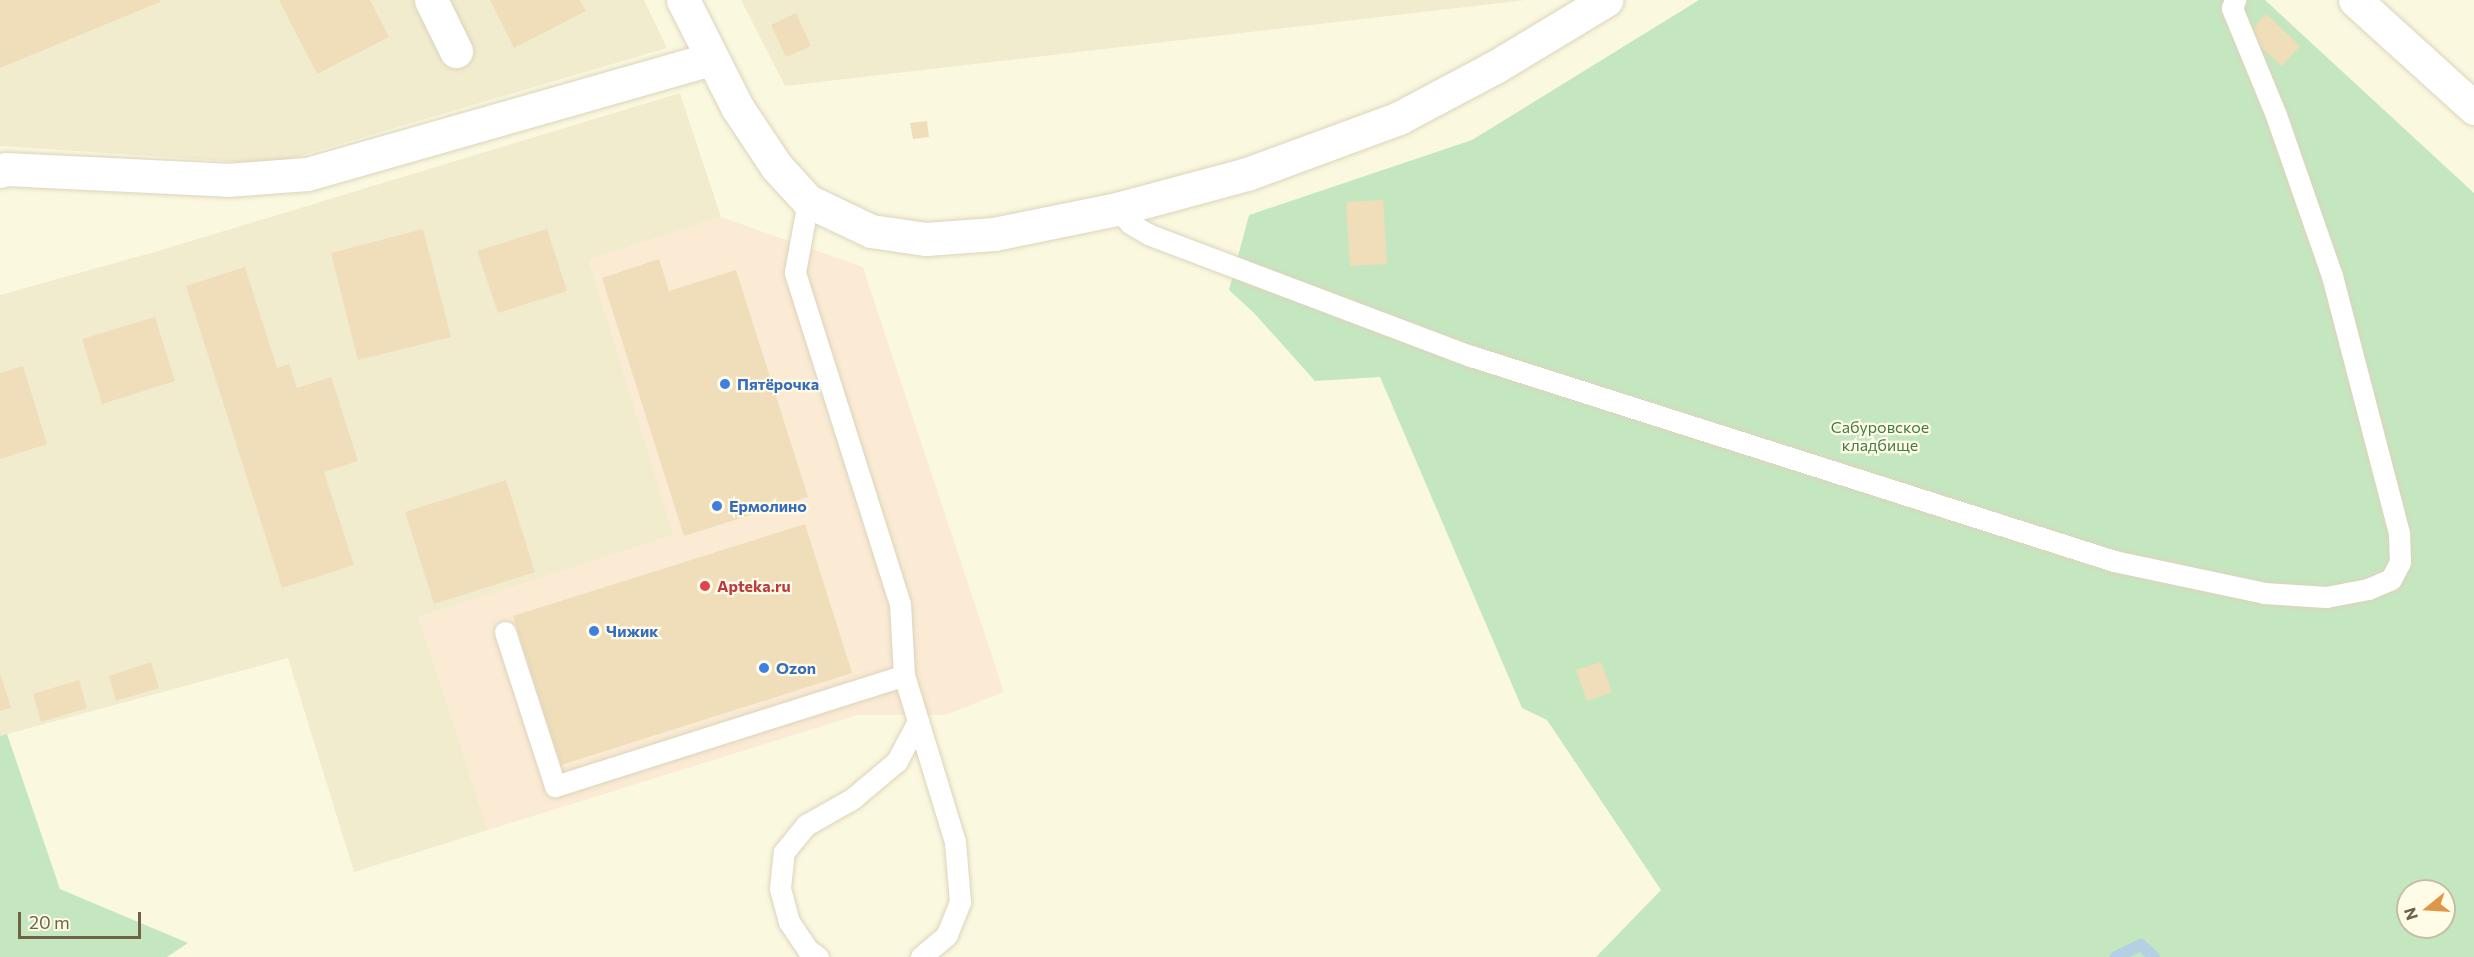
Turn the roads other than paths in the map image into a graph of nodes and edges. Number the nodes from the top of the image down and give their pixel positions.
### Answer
1 (431, 0) edge
2 (683, 0) edge
3 (1606, 0) edge
4 (2235, 0) edge
5 (2355, 0) edge
6 (456, 51) dead end
7 (712, 59) junction
8 (2474, 108) edge
9 (0, 171) edge
10 (808, 201) junction
11 (1117, 209) junction
12 (505, 632) dead end
13 (904, 675) junction
14 (918, 723) junction
15 (818, 957) edge
16 (921, 957) edge

1 - 6 street
2 - 7 street
3 - 11 street
4 - 11 lane
5 - 8 street
7 - 9 street
7 - 10 street
10 - 11 street
10 - 13 lane
12 - 13 lane
13 - 14 lane
14 - 15 lane
14 - 16 lane

